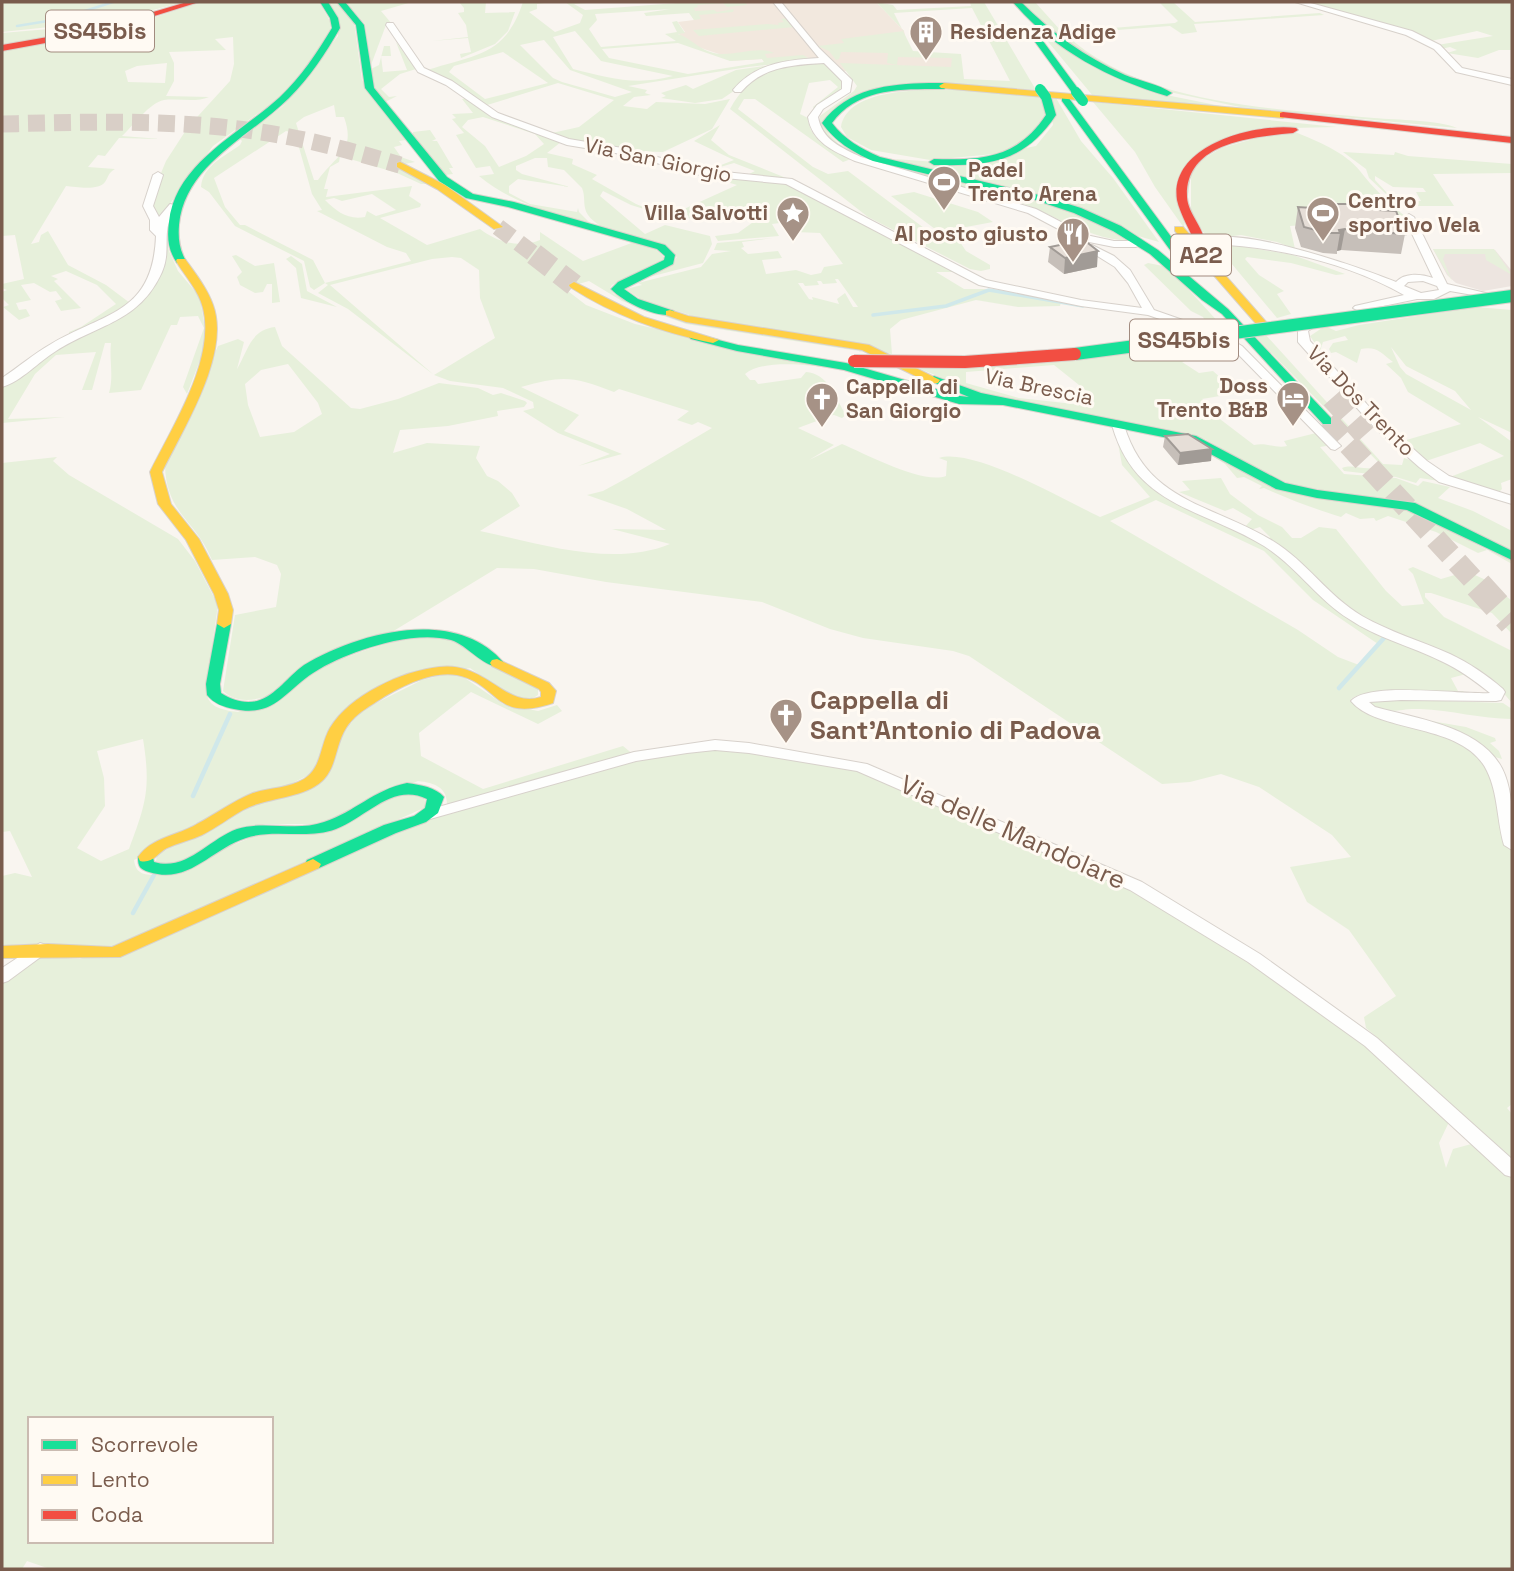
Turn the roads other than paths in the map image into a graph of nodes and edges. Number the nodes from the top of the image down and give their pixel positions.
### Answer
1 (195, 2) edge
2 (324, 2) edge
3 (341, 2) edge
4 (777, 2) edge
5 (1010, 2) edge
6 (1017, 2) edge
7 (1298, 2) edge
8 (390, 25) dead end
9 (1019, 34) dead end
10 (2, 48) edge
11 (826, 60) junction
12 (1512, 82) edge
13 (1052, 85) junction
14 (738, 90) dead end
15 (1284, 115) junction
16 (1379, 128) junction
17 (1511, 141) edge
18 (400, 165) tunnel mouth
19 (158, 175) dead end
20 (470, 196) junction
21 (174, 206) junction
22 (1032, 211) junction
23 (1409, 217) dead end
24 (160, 235) junction
25 (1213, 241) dead end
26 (1136, 244) dead end
27 (1200, 253) junction
28 (1433, 262) junction
29 (1360, 271) junction
30 (1413, 278) junction
31 (1399, 287) junction
32 (1441, 288) junction
33 (1512, 289) edge
34 (1416, 296) junction
35 (1512, 297) edge
36 (1386, 301) junction
37 (1224, 311) junction
38 (1150, 312) junction
39 (695, 337) junction
40 (1277, 340) dead end
41 (856, 358) junction
42 (2, 383) edge
43 (999, 402) junction
44 (1327, 421) tunnel mouth
45 (1118, 425) junction
46 (1335, 446) dead end
47 (1512, 500) edge
48 (1512, 556) edge
49 (430, 814) junction
50 (1512, 845) edge
51 (40, 949) junction
52 (2, 952) edge
53 (2, 977) edge
54 (1512, 1170) edge

1 - 10 main road, SS45bis
2 - 21 main road
3 - 20 main road
4 - 11 street
5 - 13 main road, A22
6 - 15 main road
7 - 12 street
8 - 38 street, Via San Giorgio
9 - 13 main road, A22
11 - 14 street
11 - 22 street
13 - 16 main road
13 - 27 main road, A22
13 - 37 main road, A22
15 - 16 main road
15 - 37 main road
16 - 17 main road
16 - 27 main road
18 - 20 main road
19 - 24 street
20 - 43 main road, Via Brescia
21 - 24 street
21 - 49 main road
22 - 26 street
22 - 38 street
23 - 28 street
24 - 42 street
25 - 29 street
27 - 40 main road, A22
28 - 30 street
28 - 32 street
29 - 30 street
29 - 31 street
30 - 31 street, Via Dòs Trento
30 - 32 street
31 - 34 street
31 - 36 street, Via Dòs Trento
32 - 34 street, Via Dòs Trento
32 - 35 street
33 - 41 main road, SS45bis, bridge
34 - 36 street, Via Dòs Trento
35 - 41 main road, SS45bis, bridge
36 - 47 street, Via Dòs Trento
37 - 44 main road, A22
38 - 46 street, Via San Giorgio
39 - 41 main road, SS45bis
39 - 41 main road, SS45bis
39 - 43 main road
43 - 45 main road, Via Brescia
45 - 48 main road, Via Brescia
45 - 50 street
49 - 51 main road
49 - 54 street, Via delle Mandolare
51 - 52 main road
51 - 53 street

